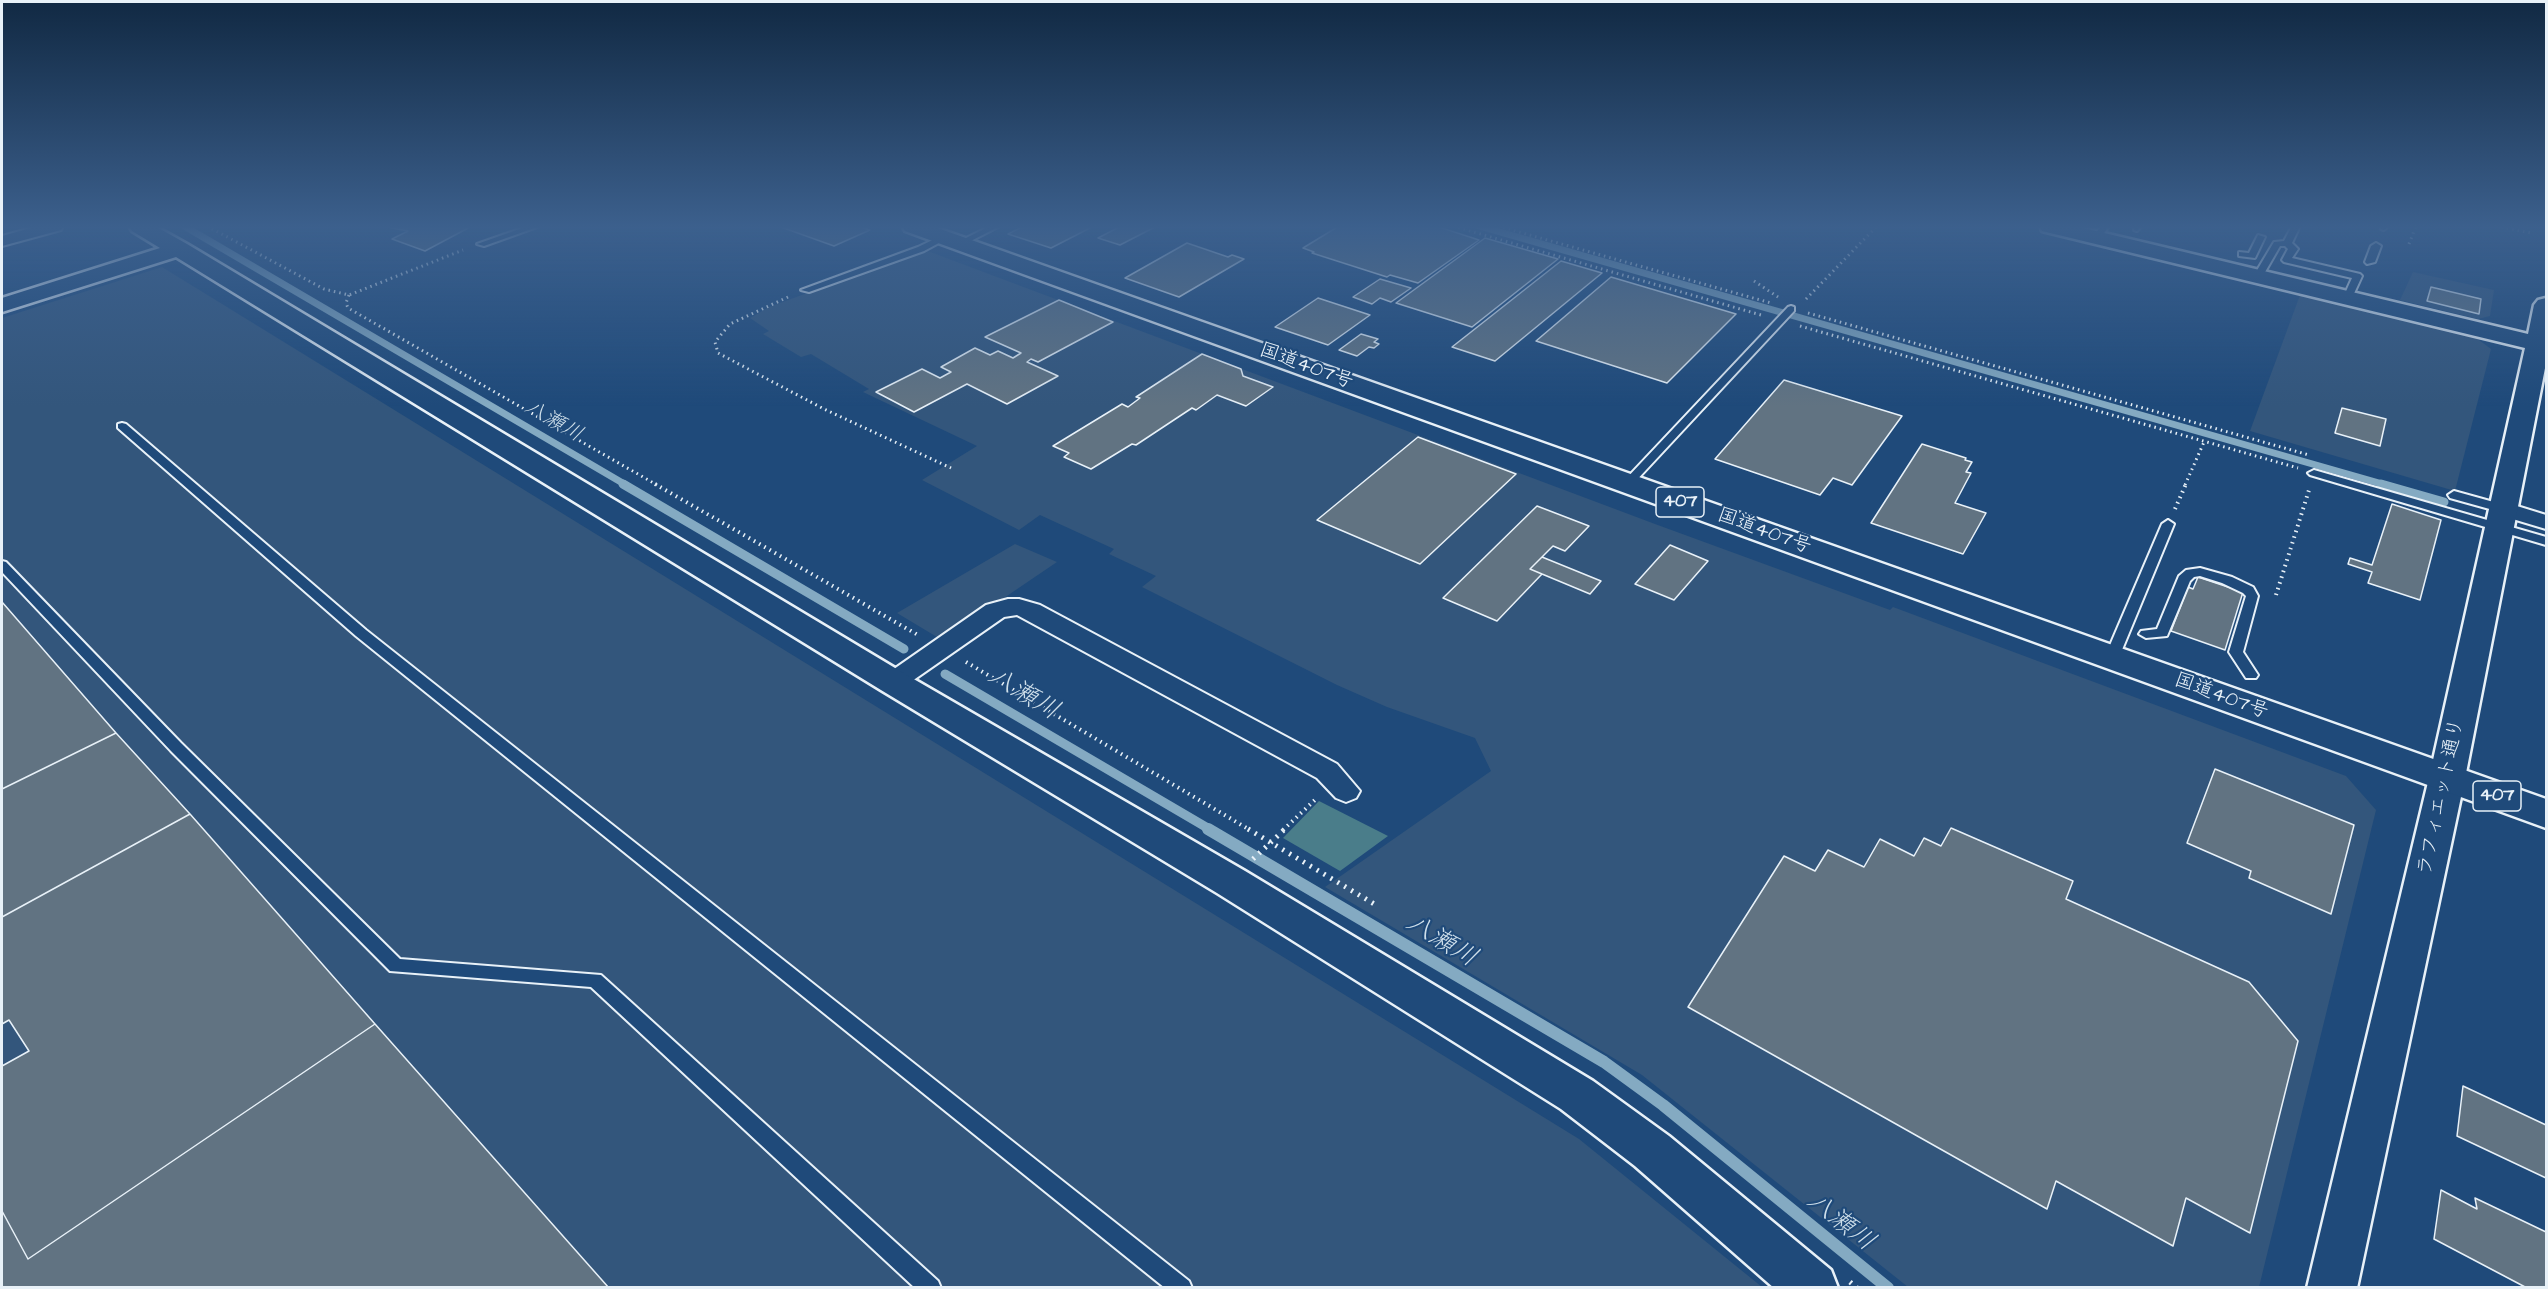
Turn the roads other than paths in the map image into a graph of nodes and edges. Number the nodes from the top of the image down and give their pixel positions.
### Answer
1 (62, 286) edge
2 (240, 286) edge
3 (817, 286) edge
4 (1081, 286) edge
5 (2297, 286) edge
6 (2353, 286) edge
7 (806, 290) road end
8 (2348, 298) junction
9 (2, 305) edge
10 (1786, 314) road end
11 (2544, 323) edge
12 (122, 426) dead end
13 (2314, 473) road end
14 (1628, 483) junction
15 (2454, 495) dead end
16 (2502, 518) junction
17 (2547, 522) edge
18 (2168, 524) road end
19 (2547, 541) edge
20 (2, 565) edge
21 (2146, 634) dead end
22 (2112, 657) junction
23 (2251, 675) dead end
24 (892, 682) junction
25 (2447, 778) junction
26 (1346, 791) dead end
27 (2547, 813) edge
28 (931, 1287) edge
29 (1182, 1287) edge
30 (1813, 1287) edge
31 (2332, 1287) edge

1 - 9 main road
2 - 24 main road
3 - 7 lane
4 - 14 main road, 国道407号 / 407
5 - 8 main road
6 - 8 lane
8 - 11 main road
10 - 14 lane
11 - 16 main road, ラフィエット通り
12 - 29 lane
13 - 16 lane
14 - 22 main road, 国道407号 / 407
15 - 16 lane
16 - 17 street
16 - 19 lane
16 - 25 main road, ラフィエット通り
18 - 22 lane
20 - 28 lane
21 - 23 lane
22 - 25 main road, 国道407号 / 407
24 - 26 street
24 - 30 main road
25 - 27 main road, 国道407号 / 407
25 - 31 main road, ラフィエット通り

